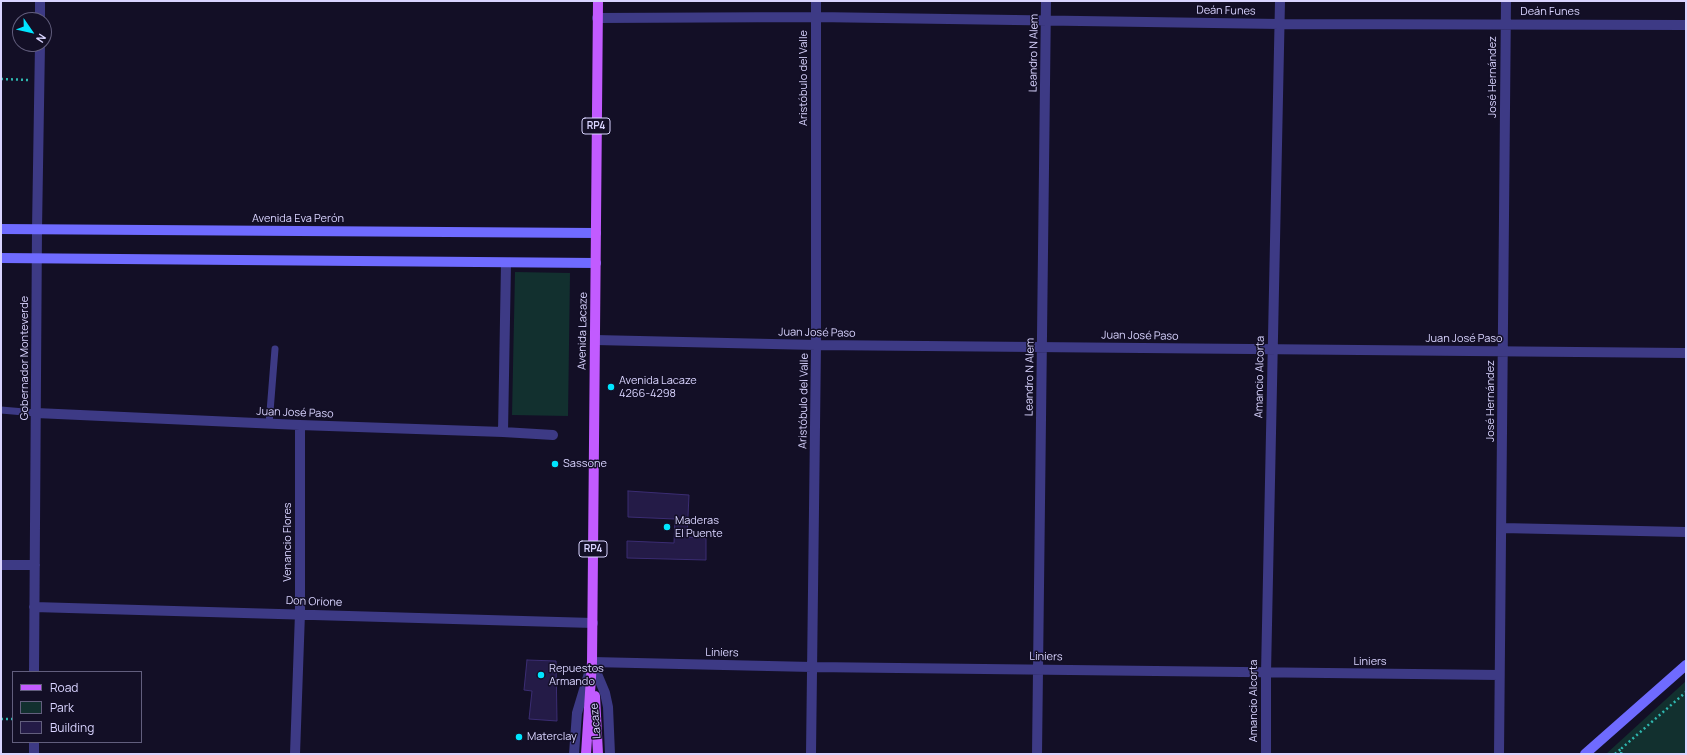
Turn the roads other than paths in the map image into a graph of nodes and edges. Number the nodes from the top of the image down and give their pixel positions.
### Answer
1 (40, 1) edge
2 (598, 1) edge
3 (816, 1) edge
4 (1046, 1) edge
5 (1280, 1) edge
6 (1506, 1) edge
7 (40, 12) edge
8 (816, 17) junction
9 (597, 18) junction
10 (1046, 21) junction
11 (1279, 24) junction
12 (1505, 24) junction
13 (1686, 25) edge
14 (40, 52) edge
15 (1, 229) edge
16 (37, 229) junction
17 (596, 233) junction
18 (1, 258) edge
19 (37, 259) junction
20 (506, 263) junction
21 (596, 264) junction
22 (595, 340) junction
23 (816, 345) junction
24 (1042, 347) junction
25 (275, 349) dead end
26 (1272, 349) junction
27 (1503, 351) junction
28 (1686, 353) edge
29 (1, 410) edge
30 (36, 413) junction
31 (269, 424) junction
32 (300, 426) junction
33 (503, 432) junction
34 (553, 435) dead end
35 (1502, 528) junction
36 (1686, 532) edge
37 (1, 565) edge
38 (35, 565) junction
39 (34, 607) junction
40 (300, 614) junction
41 (593, 623) junction
42 (592, 662) junction
43 (1686, 665) edge
44 (812, 667) junction
45 (1038, 669) junction
46 (34, 671) edge
47 (1266, 673) junction
48 (1498, 675) junction
49 (34, 743) edge
50 (34, 754) edge
51 (295, 754) edge
52 (574, 754) edge
53 (586, 754) edge
54 (598, 754) edge
55 (610, 754) edge
56 (811, 754) edge
57 (1037, 754) edge
58 (1266, 754) edge
59 (1499, 754) edge
60 (1585, 754) edge

1 - 7 street
2 - 9 main road, Avenida Lacaze / RP4
3 - 8 street, Aristóbulo del Valle
4 - 10 street, Leandro N Alem
5 - 11 street, Amancio Alcorta
6 - 12 street, José Hernández
8 - 9 street, Deán Funes
8 - 10 street, Deán Funes
8 - 23 street, Aristóbulo del Valle
9 - 17 main road, Avenida Lacaze / RP4
10 - 11 street, Deán Funes
10 - 24 street, Leandro N Alem
11 - 12 street, Deán Funes
11 - 26 street, Amancio Alcorta
12 - 13 street, Deán Funes
12 - 27 street, José Hernández
14 - 16 street, Gobernador Monteverde
15 - 16 main road, Avenida Eva Perón
16 - 17 main road, Avenida Eva Perón
16 - 19 street, Gobernador Monteverde
17 - 21 main road, Avenida Lacaze / RP4
18 - 19 main road
19 - 20 main road
19 - 30 street, Gobernador Monteverde
20 - 21 main road
20 - 33 street
21 - 22 main road, Avenida Lacaze / RP4
22 - 23 street, Juan José Paso
22 - 41 main road, Avenida Lacaze / RP4
23 - 24 street, Juan José Paso
23 - 44 street, Aristóbulo del Valle
24 - 26 street, Juan José Paso
24 - 45 street, Leandro N Alem
25 - 31 lane
26 - 27 street, Juan José Paso
26 - 47 street, Amancio Alcorta
27 - 28 street, Juan José Paso
27 - 35 street, José Hernández
29 - 30 lane
30 - 31 street, Juan José Paso
30 - 38 street, Gobernador Monteverde
31 - 32 street, Juan José Paso
32 - 33 street, Juan José Paso
32 - 40 street, Venancio Flores
33 - 34 street, Juan José Paso
35 - 36 street
35 - 48 street, José Hernández
37 - 38 street
38 - 39 street, Gobernador Monteverde
39 - 40 street, Don Orione
39 - 46 street, Gobernador Monteverde
40 - 41 street, Don Orione
40 - 51 street, Venancio Flores
41 - 42 main road, Avenida Lacaze / RP4
42 - 44 street, Liniers
42 - 52 street, Lacaze
42 - 53 main road, Avenida Lacaze / RP4
42 - 54 main road, Avenida Lacaze / RP4
42 - 55 street, Lacaze
43 - 60 main road
44 - 45 street, Liniers
44 - 56 street, Aristóbulo del Valle
45 - 47 street, Liniers
45 - 57 street, Leandro N Alem
47 - 48 street, Liniers
47 - 58 street, Amancio Alcorta
48 - 59 street, José Hernández
49 - 50 street

